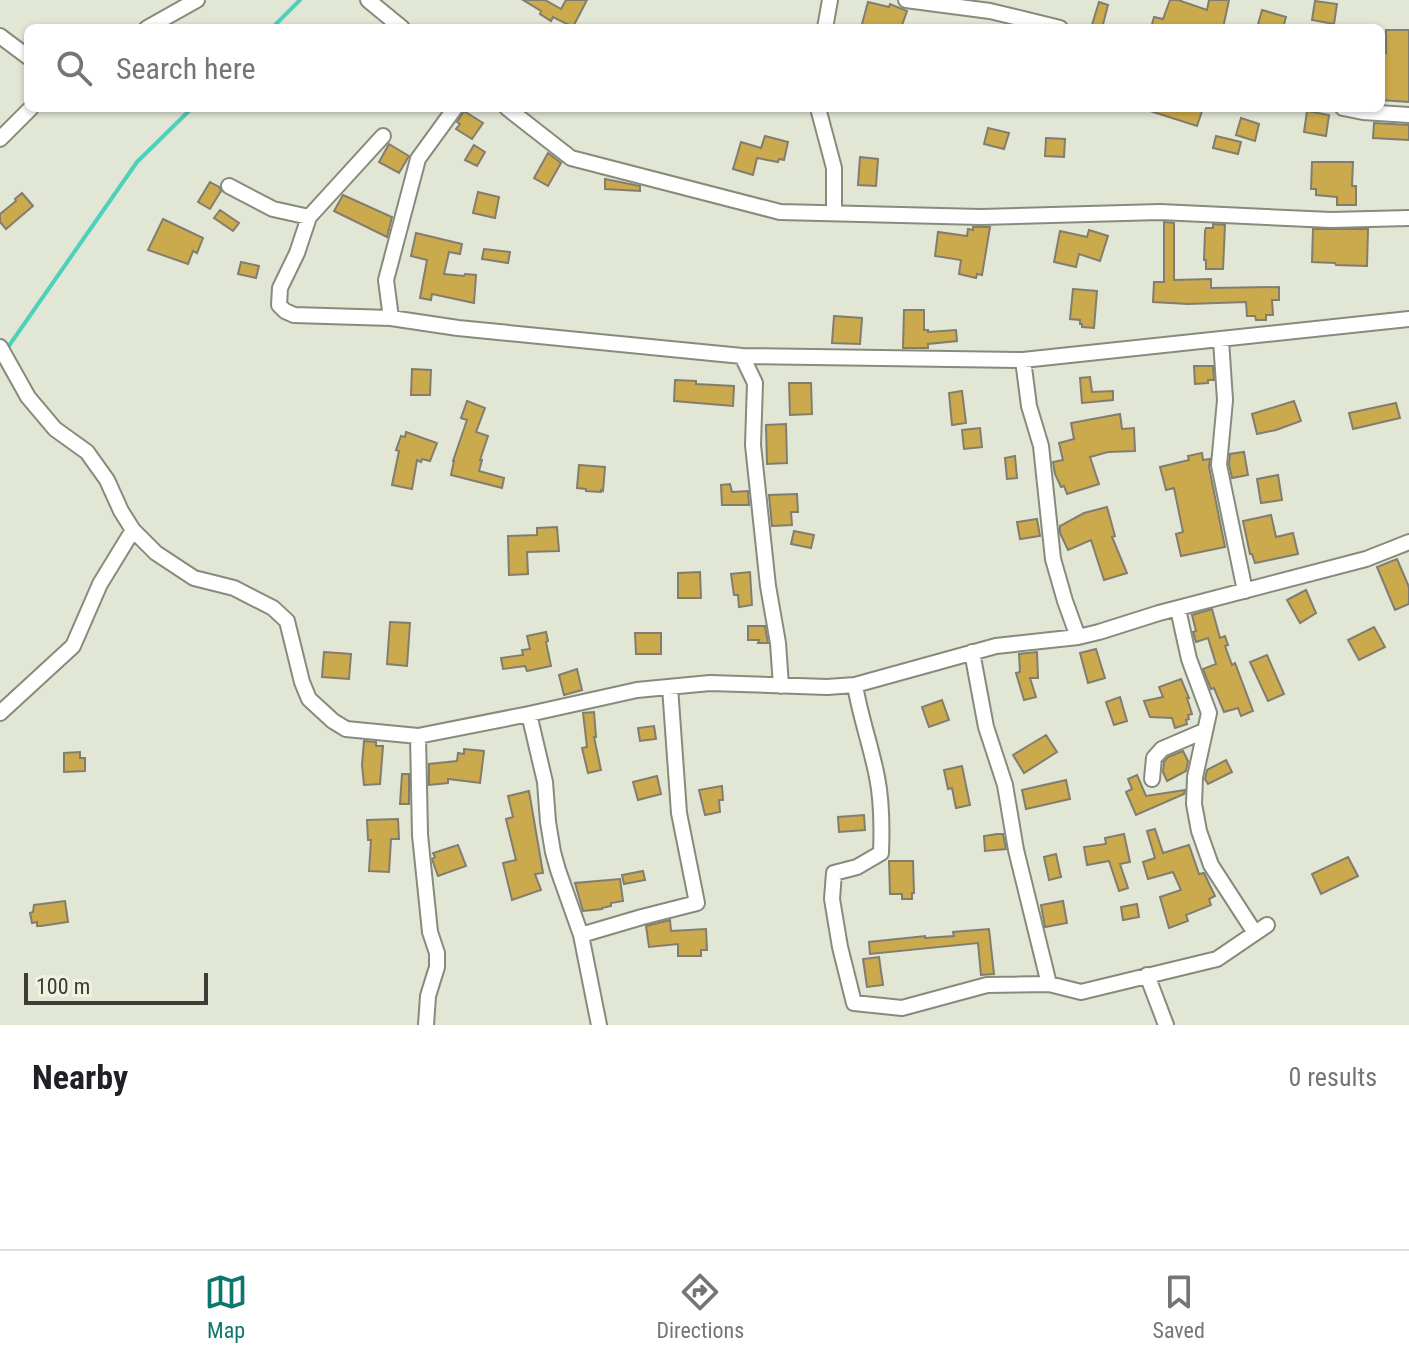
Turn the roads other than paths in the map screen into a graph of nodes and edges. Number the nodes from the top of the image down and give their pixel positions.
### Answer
1 (197, 0) edge
2 (368, 0) edge
3 (830, 0) edge
4 (906, 0) edge
5 (154, 24) edge
6 (397, 24) edge
7 (826, 24) edge
8 (1044, 24) edge
9 (0, 36) edge
10 (24, 54) edge
11 (27, 112) edge
12 (452, 112) edge
13 (512, 112) edge
14 (819, 112) edge
15 (1363, 112) edge
16 (1409, 115) edge
17 (383, 136) dead end
18 (0, 139) edge
19 (229, 186) dead end
20 (834, 213) junction
21 (309, 217) junction
22 (1409, 218) edge
23 (391, 318) junction
24 (1409, 319) edge
25 (1221, 340) junction
26 (0, 347) edge
27 (742, 356) junction
28 (1023, 360) junction
29 (133, 530) junction
30 (1409, 542) edge
31 (1245, 591) junction
32 (1178, 609) junction
33 (1078, 637) junction
34 (972, 652) junction
35 (855, 685) junction
36 (781, 686) junction
37 (670, 687) junction
38 (0, 713) edge
39 (529, 714) junction
40 (1204, 731) junction
41 (418, 736) junction
42 (1152, 779) dead end
43 (581, 935) junction
44 (1147, 975) junction
45 (1049, 984) junction
46 (426, 1025) edge
47 (599, 1025) edge
48 (1166, 1025) edge

1 - 5 street
2 - 6 street
3 - 7 street
4 - 8 street
9 - 10 street
11 - 18 street
12 - 23 street
13 - 20 street
14 - 20 street
15 - 16 street
17 - 21 street
19 - 21 street
20 - 22 street
21 - 23 street
23 - 27 street
24 - 25 street
25 - 28 street
25 - 31 street
26 - 29 street
27 - 28 street
27 - 36 street
28 - 33 street
29 - 38 street
29 - 41 street
30 - 31 street
31 - 32 street
32 - 33 street
32 - 40 street
33 - 34 street
34 - 35 street
34 - 45 street
35 - 36 street
35 - 45 street
36 - 37 street
37 - 39 street
37 - 43 street
39 - 41 street
39 - 43 street
40 - 42 street
40 - 44 street
41 - 46 street
43 - 47 street
44 - 45 street
44 - 48 street

